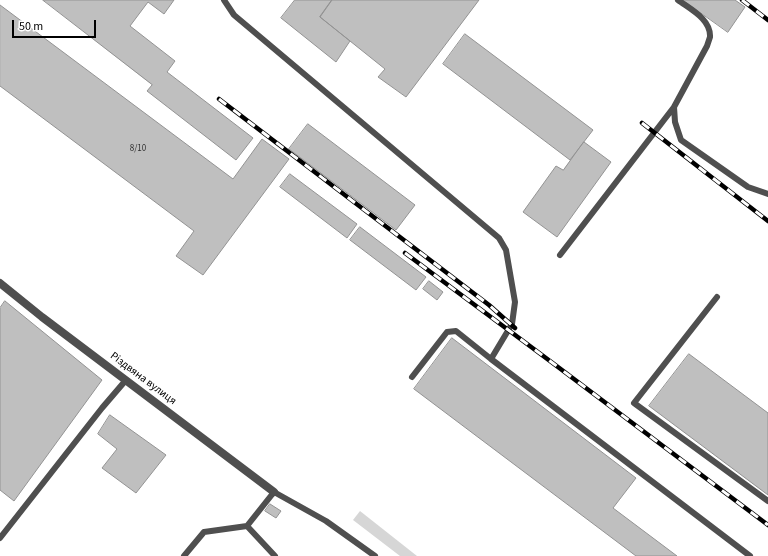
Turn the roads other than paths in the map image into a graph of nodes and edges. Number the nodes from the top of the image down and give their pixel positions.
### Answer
1 (224, 0) edge
2 (678, 0) edge
3 (674, 106) junction
4 (768, 194) edge
5 (560, 255) dead end
6 (0, 283) edge
7 (717, 297) dead end
8 (491, 359) junction
9 (412, 378) dead end
10 (126, 380) junction
11 (274, 492) junction
12 (768, 501) edge
13 (247, 526) junction
14 (0, 538) edge
15 (184, 556) edge
16 (275, 556) edge
17 (375, 556) edge
18 (750, 556) edge

1 - 8 lane
2 - 3 lane
3 - 4 lane
3 - 5 lane
6 - 10 street, Різдвяна вулиця
7 - 12 lane
8 - 9 lane
8 - 18 lane
10 - 11 street, Різдвяна вулиця
10 - 14 lane
11 - 13 lane
11 - 17 lane
13 - 15 lane
13 - 16 lane

